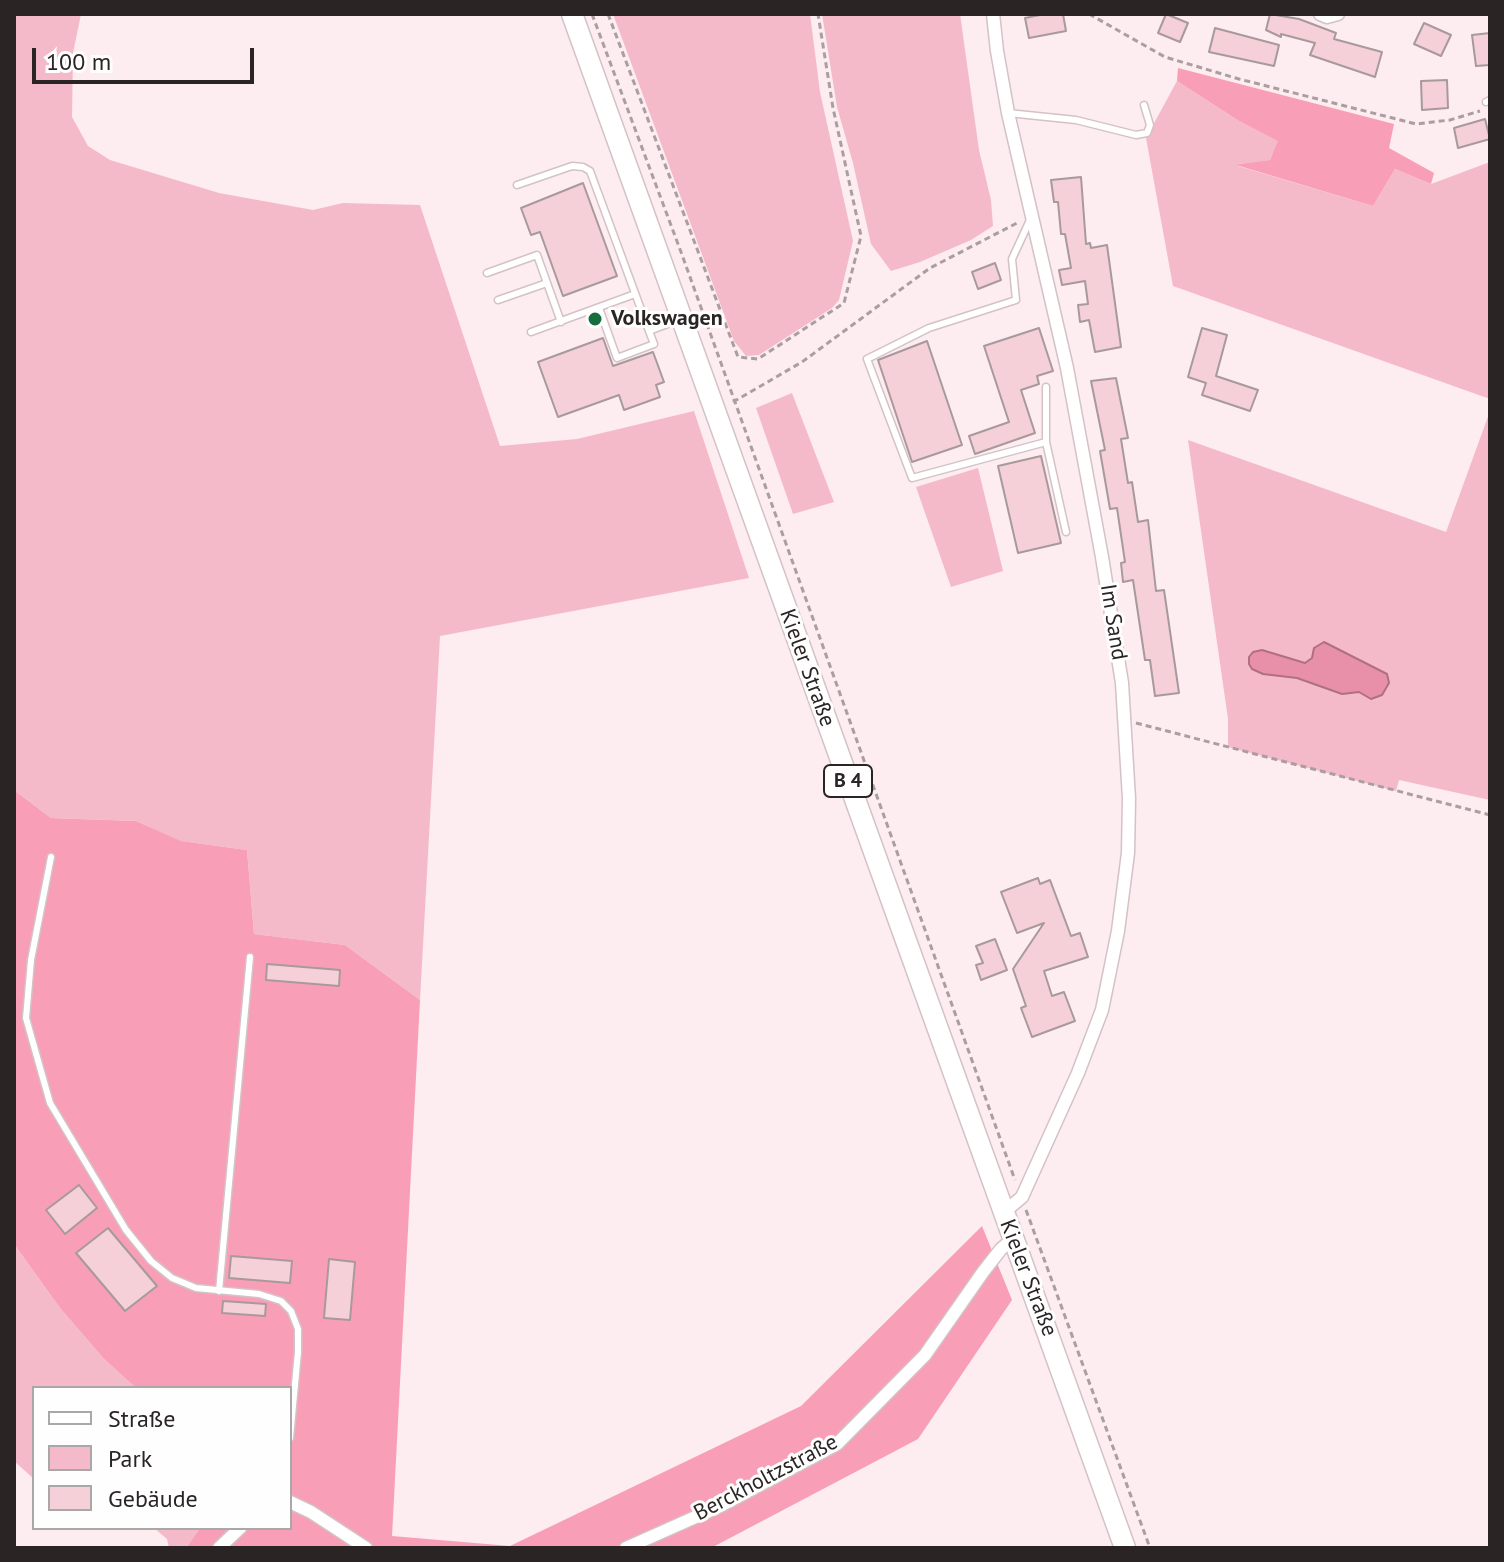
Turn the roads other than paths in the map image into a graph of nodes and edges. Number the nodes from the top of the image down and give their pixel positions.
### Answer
1 (572, 14) edge
2 (993, 14) edge
3 (1320, 14) edge
4 (1338, 14) edge
5 (1144, 105) dead end
6 (1008, 113) junction
7 (517, 185) dead end
8 (1031, 216) junction
9 (487, 273) dead end
10 (547, 283) junction
11 (635, 294) junction
12 (498, 300) dead end
13 (599, 308) junction
14 (681, 319) junction
15 (561, 322) junction
16 (649, 331) junction
17 (531, 332) dead end
18 (1046, 387) dead end
19 (1046, 442) junction
20 (1066, 532) dead end
21 (51, 857) dead end
22 (250, 957) dead end
23 (1003, 1213) junction
24 (1013, 1239) junction
25 (219, 1291) junction
26 (292, 1416) edge
27 (292, 1503) edge
28 (238, 1530) edge
29 (219, 1548) edge
30 (366, 1548) edge
31 (626, 1548) edge
32 (1125, 1548) edge

1 - 14 main road, Kieler Straße / B 4
2 - 6 street, Im Sand
3 - 4 street
5 - 6 lane
6 - 8 street, Im Sand
7 - 11 lane
8 - 19 lane
8 - 23 street, Im Sand
9 - 10 lane
10 - 12 lane
10 - 15 lane
11 - 13 lane
11 - 16 lane
13 - 15 lane
13 - 16 lane
14 - 16 lane
14 - 23 main road, Kieler Straße / B 4
15 - 17 lane
18 - 19 lane
19 - 20 lane
21 - 25 lane
22 - 25 lane
23 - 24 main road, Kieler Straße / B 4
24 - 31 street, Berckholtzstraße
24 - 32 main road, Kieler Straße / B 4
25 - 26 lane
27 - 30 street
28 - 29 street

